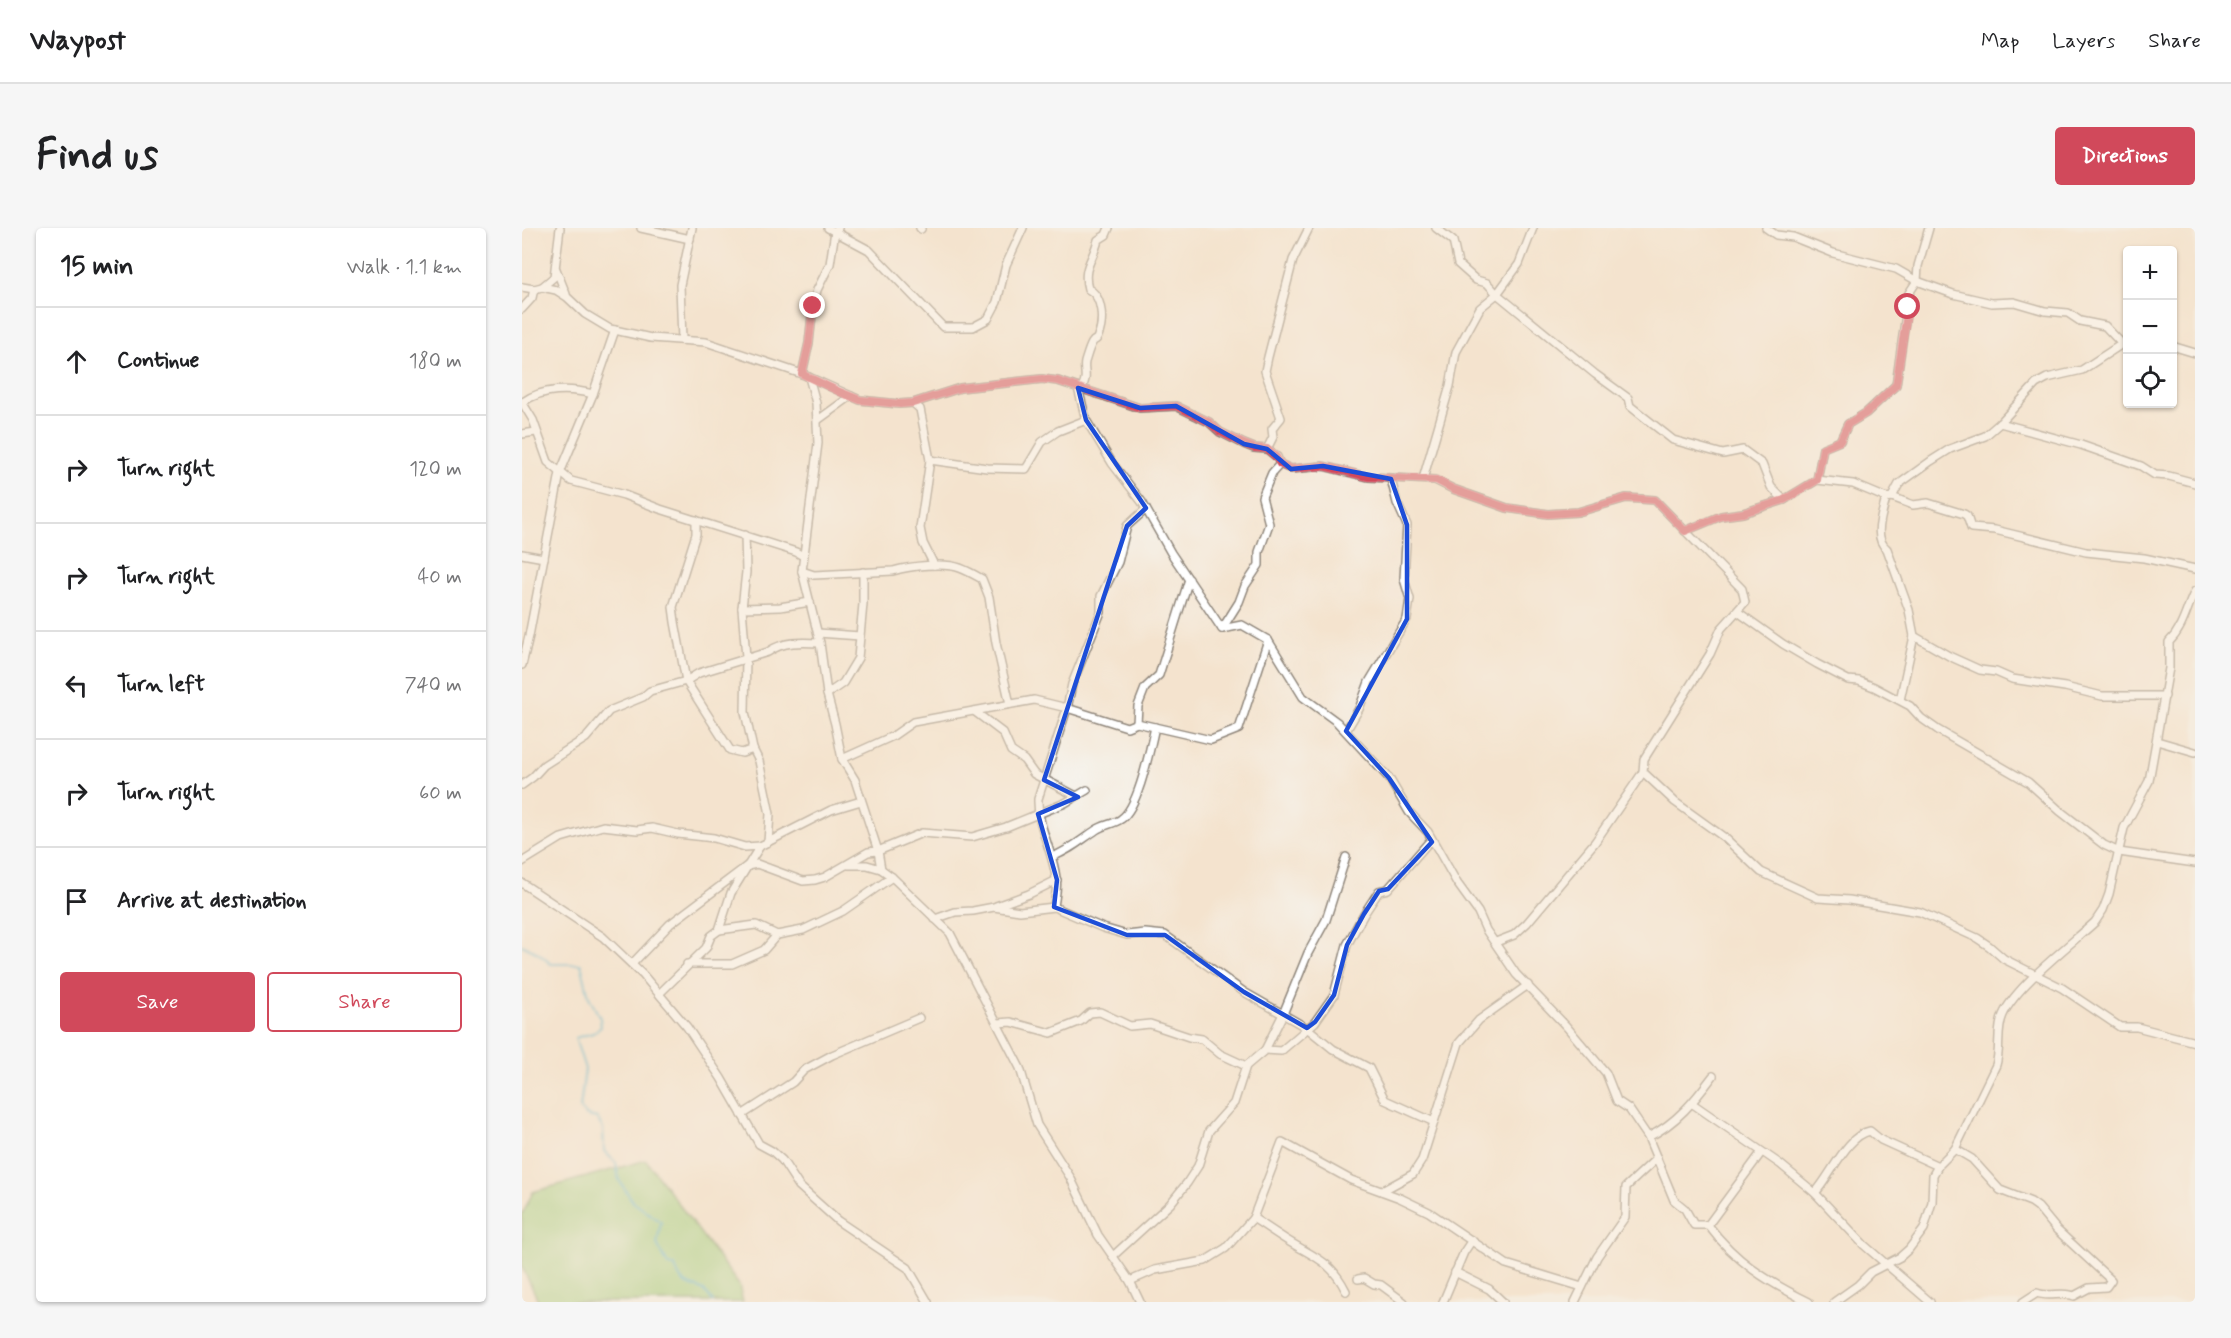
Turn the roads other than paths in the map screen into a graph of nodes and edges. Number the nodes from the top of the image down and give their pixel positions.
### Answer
1 (560, 228) edge
2 (641, 228) edge
3 (692, 228) edge
4 (1023, 228) edge
5 (1109, 228) edge
6 (1309, 228) edge
7 (1436, 228) edge
8 (1533, 228) edge
9 (1766, 228) edge
10 (1929, 228) edge
11 (834, 229) edge
12 (690, 239) junction
13 (556, 268) junction
14 (1917, 281) junction
15 (522, 287) edge
16 (538, 288) junction
17 (1497, 294) junction
18 (567, 297) junction
19 (522, 309) edge
20 (615, 330) junction
21 (682, 340) junction
22 (2123, 342) edge
23 (2123, 345) edge
24 (2177, 348) edge
25 (2195, 353) edge
26 (805, 376) junction
27 (1080, 388) junction
28 (593, 394) junction
29 (851, 396) junction
30 (522, 402) edge
31 (913, 403) junction
32 (818, 420) junction
33 (1086, 420) junction
34 (2000, 423) junction
35 (536, 432) junction
36 (522, 434) edge
37 (1267, 449) junction
38 (930, 460) junction
39 (1280, 464) junction
40 (560, 473) junction
41 (1423, 478) junction
42 (1391, 479) junction
43 (1817, 480) junction
44 (2195, 483) edge
45 (1889, 497) junction
46 (1784, 500) junction
47 (1146, 509) junction
48 (696, 520) junction
49 (1685, 531) junction
50 (745, 535) junction
51 (522, 554) edge
52 (803, 556) junction
53 (544, 558) junction
54 (934, 566) junction
55 (2195, 569) edge
56 (802, 571) junction
57 (863, 572) junction
58 (1189, 579) junction
59 (2195, 591) edge
60 (810, 602) junction
61 (742, 608) junction
62 (1738, 612) junction
63 (1222, 629) junction
64 (818, 633) junction
65 (860, 636) junction
66 (1914, 636) junction
67 (1268, 640) junction
68 (820, 643) junction
69 (524, 651) edge
70 (746, 657) junction
71 (522, 665) edge
72 (686, 681) junction
73 (827, 694) junction
74 (2165, 696) junction
75 (1900, 700) junction
76 (1010, 704) junction
77 (1067, 708) junction
78 (974, 711) junction
79 (1137, 723) junction
80 (1155, 727) junction
81 (1346, 731) junction
82 (2157, 741) junction
83 (753, 749) junction
84 (2195, 752) edge
85 (842, 759) junction
86 (1643, 772) junction
87 (1044, 780) junction
88 (522, 785) edge
89 (1088, 790) dead end
90 (1076, 796) junction
91 (861, 801) junction
92 (1038, 814) junction
93 (768, 842) junction
94 (1432, 842) junction
95 (760, 846) junction
96 (878, 852) junction
97 (2119, 852) junction
98 (1052, 857) junction
99 (1346, 857) dead end
100 (522, 862) edge
101 (2195, 863) edge
102 (846, 865) junction
103 (747, 866) junction
104 (880, 869) junction
105 (892, 877) junction
106 (1057, 880) junction
107 (522, 883) edge
108 (994, 907) junction
109 (1054, 907) junction
110 (935, 919) junction
111 (719, 930) junction
112 (777, 935) junction
113 (1496, 942) junction
114 (632, 964) junction
115 (687, 964) junction
116 (2037, 975) junction
117 (1527, 985) junction
118 (660, 993) junction
119 (1283, 1014) junction
120 (919, 1018) dead end
121 (998, 1023) junction
122 (1307, 1028) junction
123 (2195, 1042) edge
124 (1265, 1050) junction
125 (1245, 1066) junction
126 (1713, 1076) dead end
127 (1692, 1104) junction
128 (742, 1115) junction
129 (1434, 1122) junction
130 (1648, 1137) junction
131 (1955, 1149) junction
132 (1761, 1153) junction
133 (1657, 1158) junction
134 (1938, 1166) junction
135 (1382, 1191) junction
136 (1815, 1193) junction
137 (1253, 1218) junction
138 (1708, 1225) junction
139 (1472, 1240) junction
140 (1113, 1256) junction
141 (1886, 1264) junction
142 (1455, 1272) junction
143 (1358, 1280) dead end
144 (1131, 1281) junction
145 (1582, 1287) junction
146 (1346, 1291) dead end
147 (928, 1302) edge
148 (1140, 1302) edge
149 (1404, 1302) edge
150 (1443, 1302) edge
151 (1503, 1302) edge
152 (1575, 1302) edge
153 (1809, 1302) edge
154 (1834, 1302) edge
155 (1930, 1302) edge
156 (2023, 1302) edge

1 - 13 street
2 - 12 street
3 - 12 street
4 - 11 street
5 - 27 street
6 - 37 street
7 - 17 street
8 - 17 street
9 - 14 street
10 - 14 street
11 - 26 street
12 - 21 street
13 - 16 street
13 - 18 street
14 - 22 street
14 - 43 street
15 - 16 street
16 - 18 street
16 - 19 street
17 - 41 street
17 - 46 street
18 - 20 street
20 - 21 street
20 - 28 street
21 - 26 street
23 - 34 street
24 - 25 street
26 - 29 street
26 - 32 street
27 - 31 street
27 - 33 street
27 - 37 street
28 - 30 street
28 - 40 street
29 - 31 street
29 - 32 street
30 - 35 street
31 - 38 street
32 - 52 street
33 - 38 street
33 - 47 street
34 - 44 street
34 - 45 street
35 - 36 street
35 - 40 street
37 - 39 street
38 - 54 street
39 - 42 street
39 - 63 street
40 - 48 street
40 - 53 street
41 - 42 street
41 - 49 street
42 - 81 street
43 - 45 street
43 - 46 street
45 - 55 street
45 - 66 street
46 - 49 street
47 - 58 street
47 - 77 street
48 - 50 street
48 - 72 street
49 - 62 street
50 - 52 street
50 - 61 street
51 - 53 street
52 - 56 street
53 - 69 street
54 - 57 street
54 - 76 street
56 - 57 street
56 - 60 street
57 - 65 street
58 - 63 street
58 - 79 street
59 - 74 street
60 - 61 street
60 - 64 street
61 - 70 street
62 - 75 street
62 - 86 street
63 - 67 street
64 - 65 street
64 - 68 street
65 - 73 street
66 - 74 street
66 - 75 street
67 - 80 street
67 - 81 street
68 - 70 street
68 - 73 street
69 - 71 street
70 - 72 street
70 - 83 street
72 - 83 street
72 - 88 street
73 - 85 street
74 - 82 street
75 - 97 street
76 - 77 street
76 - 78 street
77 - 79 street
77 - 87 street
78 - 85 street
78 - 87 street
79 - 80 street
80 - 98 street
81 - 94 street
82 - 84 street
82 - 97 street
83 - 93 street
85 - 91 street
86 - 113 street
86 - 116 street
87 - 90 street
87 - 92 street
89 - 90 street
90 - 92 street
91 - 93 street
91 - 96 street
92 - 96 street
92 - 98 street
93 - 95 street
94 - 113 street
94 - 122 street
95 - 100 street
95 - 103 street
96 - 102 street
96 - 104 street
97 - 101 street
97 - 116 street
98 - 106 street
99 - 119 street
102 - 103 street
102 - 104 street
103 - 111 street
103 - 114 street
104 - 105 street
105 - 110 street
105 - 112 street
106 - 108 street
106 - 109 street
107 - 114 street
108 - 109 street
108 - 110 street
109 - 119 street
110 - 121 street
111 - 112 street
111 - 115 street
112 - 115 street
113 - 117 street
114 - 118 street
115 - 118 street
116 - 123 street
116 - 131 street
117 - 129 street
117 - 130 street
118 - 128 street
119 - 122 street
119 - 124 street
120 - 128 street
121 - 125 street
121 - 140 street
122 - 124 street
122 - 129 street
124 - 125 street
125 - 140 street
126 - 127 street
127 - 130 street
127 - 132 street
128 - 147 street
129 - 135 street
130 - 133 street
131 - 134 street
131 - 156 street
132 - 136 street
132 - 138 street
133 - 138 street
133 - 145 street
134 - 136 street
134 - 141 street
135 - 137 street
135 - 139 street
136 - 141 street
137 - 144 street
137 - 146 street
138 - 153 street
139 - 142 street
139 - 145 street
140 - 144 street
141 - 154 street
141 - 155 street
142 - 150 street
142 - 151 street
143 - 149 street
144 - 148 street
145 - 152 street

